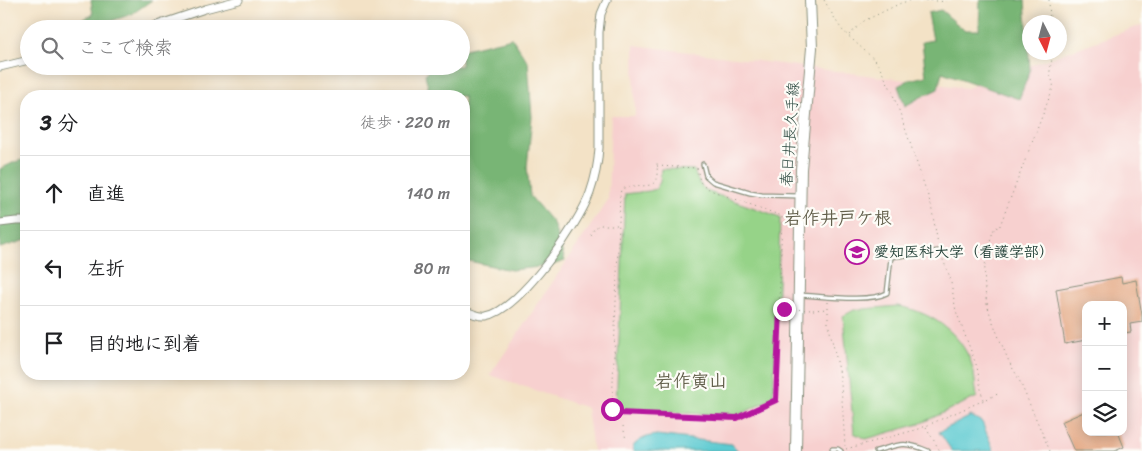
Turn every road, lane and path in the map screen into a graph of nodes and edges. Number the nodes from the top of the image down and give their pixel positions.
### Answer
1 (239, 0) edge
2 (607, 0) edge
3 (810, 0) edge
4 (824, 0) edge
5 (912, 0) edge
6 (926, 0) edge
7 (1049, 0) edge
8 (949, 2) dead end
9 (1050, 15) edge
10 (172, 20) edge
11 (849, 36) junction
12 (1053, 60) edge
13 (20, 62) edge
14 (0, 67) edge
15 (658, 161) dead end
16 (703, 164) dead end
17 (657, 166) junction
18 (800, 196) junction
19 (20, 220) edge
20 (0, 223) edge
21 (619, 225) junction
22 (591, 235) dead end
23 (939, 251) junction
24 (799, 295) junction
25 (828, 296) junction
26 (780, 309) junction
27 (828, 309) junction
28 (470, 313) edge
29 (1000, 393) dead end
30 (983, 400) junction
31 (623, 426) dead end
32 (925, 426) junction
33 (626, 440) dead end
34 (847, 448) junction
35 (832, 449) dead end
36 (796, 451) edge
37 (842, 451) edge
38 (876, 451) edge
39 (928, 451) edge
40 (940, 451) edge
41 (1050, 451) edge

1 - 10 street
2 - 28 street
3 - 18 main road, 春日井長久手線
4 - 11 path
5 - 11 path
6 - 8 path
7 - 9 path
11 - 23 path
12 - 41 path
13 - 14 street
15 - 17 path
16 - 18 lane
17 - 21 path
17 - 26 path
18 - 24 main road, 春日井長久手線
19 - 20 street
21 - 22 path
21 - 26 path
23 - 25 lane
23 - 30 path
24 - 25 lane
24 - 36 main road, 春日井長久手線
25 - 27 path
26 - 27 path, bridge
27 - 34 path
29 - 30 path
30 - 32 path
31 - 33 path
32 - 34 path
32 - 40 path
34 - 37 path
35 - 37 lane
38 - 39 lane

